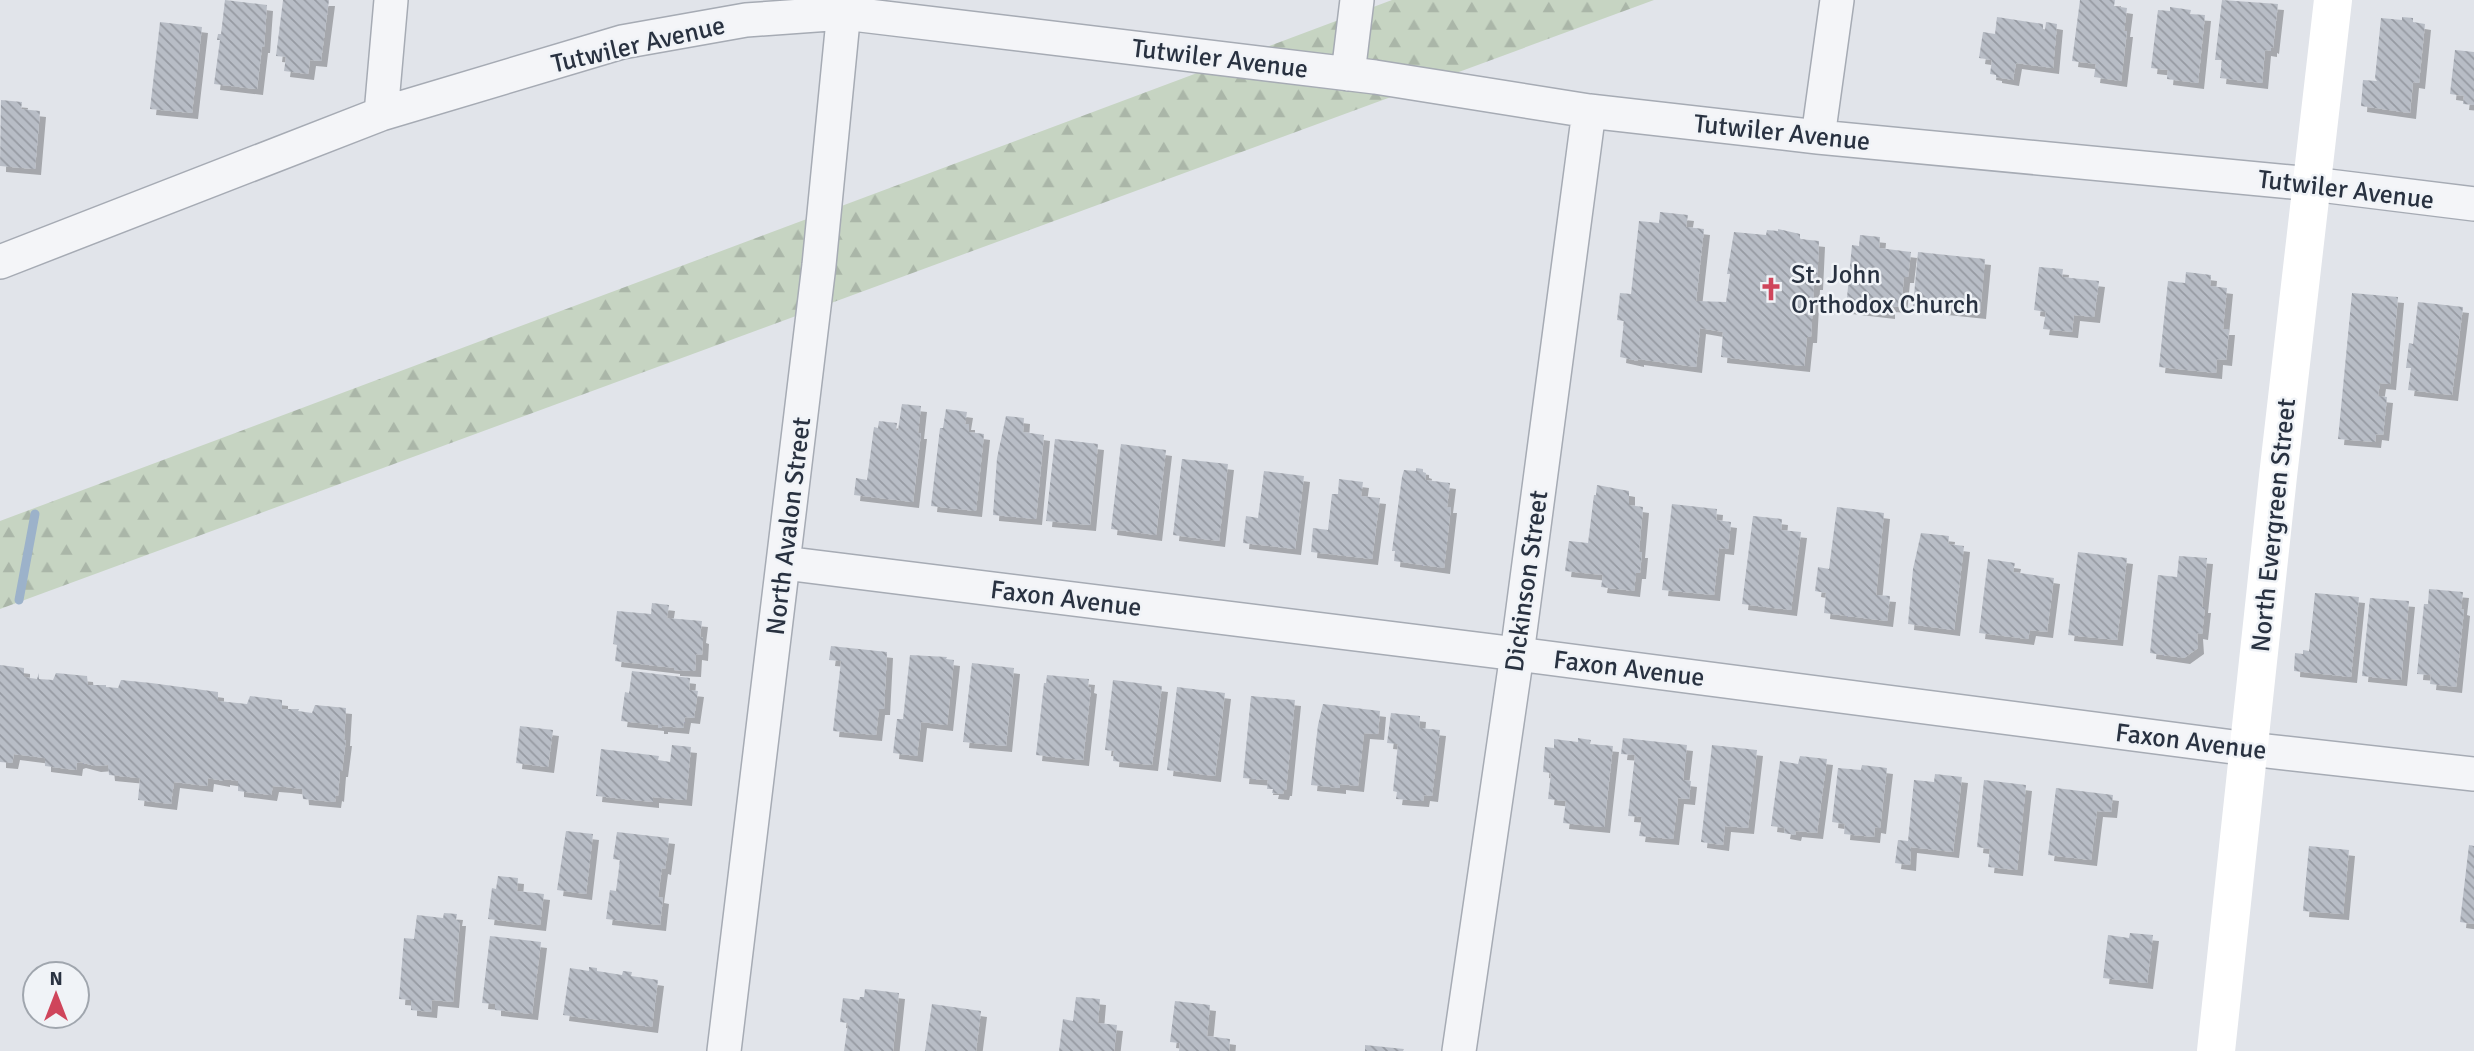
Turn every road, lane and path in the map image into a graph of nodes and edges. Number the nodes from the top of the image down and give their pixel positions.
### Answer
1 (391, 0) edge
2 (1357, 0) edge
3 (1837, 0) edge
4 (2333, 0) edge
5 (845, 7) edge
6 (1348, 74) junction
7 (1589, 111) junction
8 (380, 114) junction
9 (1818, 137) junction
10 (2312, 184) junction
11 (2474, 204) edge
12 (0, 262) edge
13 (784, 563) junction
14 (1517, 654) junction
15 (2249, 749) junction
16 (2474, 774) edge
17 (724, 1051) edge
18 (1459, 1051) edge
19 (2216, 1051) edge

1 - 8 street
2 - 6 street
3 - 9 street
4 - 10 street, North Evergreen Street
5 - 6 street, Tutwiler Avenue
5 - 8 street, Tutwiler Avenue
5 - 13 street, North Avalon Street
6 - 7 street, Tutwiler Avenue
7 - 9 street, Tutwiler Avenue
7 - 14 street, Dickinson Street
8 - 12 street, Tutwiler Avenue
9 - 10 street, Tutwiler Avenue
10 - 11 street, Tutwiler Avenue
10 - 15 street, North Evergreen Street
13 - 14 street, Faxon Avenue
13 - 17 street, North Avalon Street
14 - 15 street, Faxon Avenue
14 - 18 street, Dickinson Street
15 - 16 street, Faxon Avenue
15 - 19 street, North Evergreen Street

